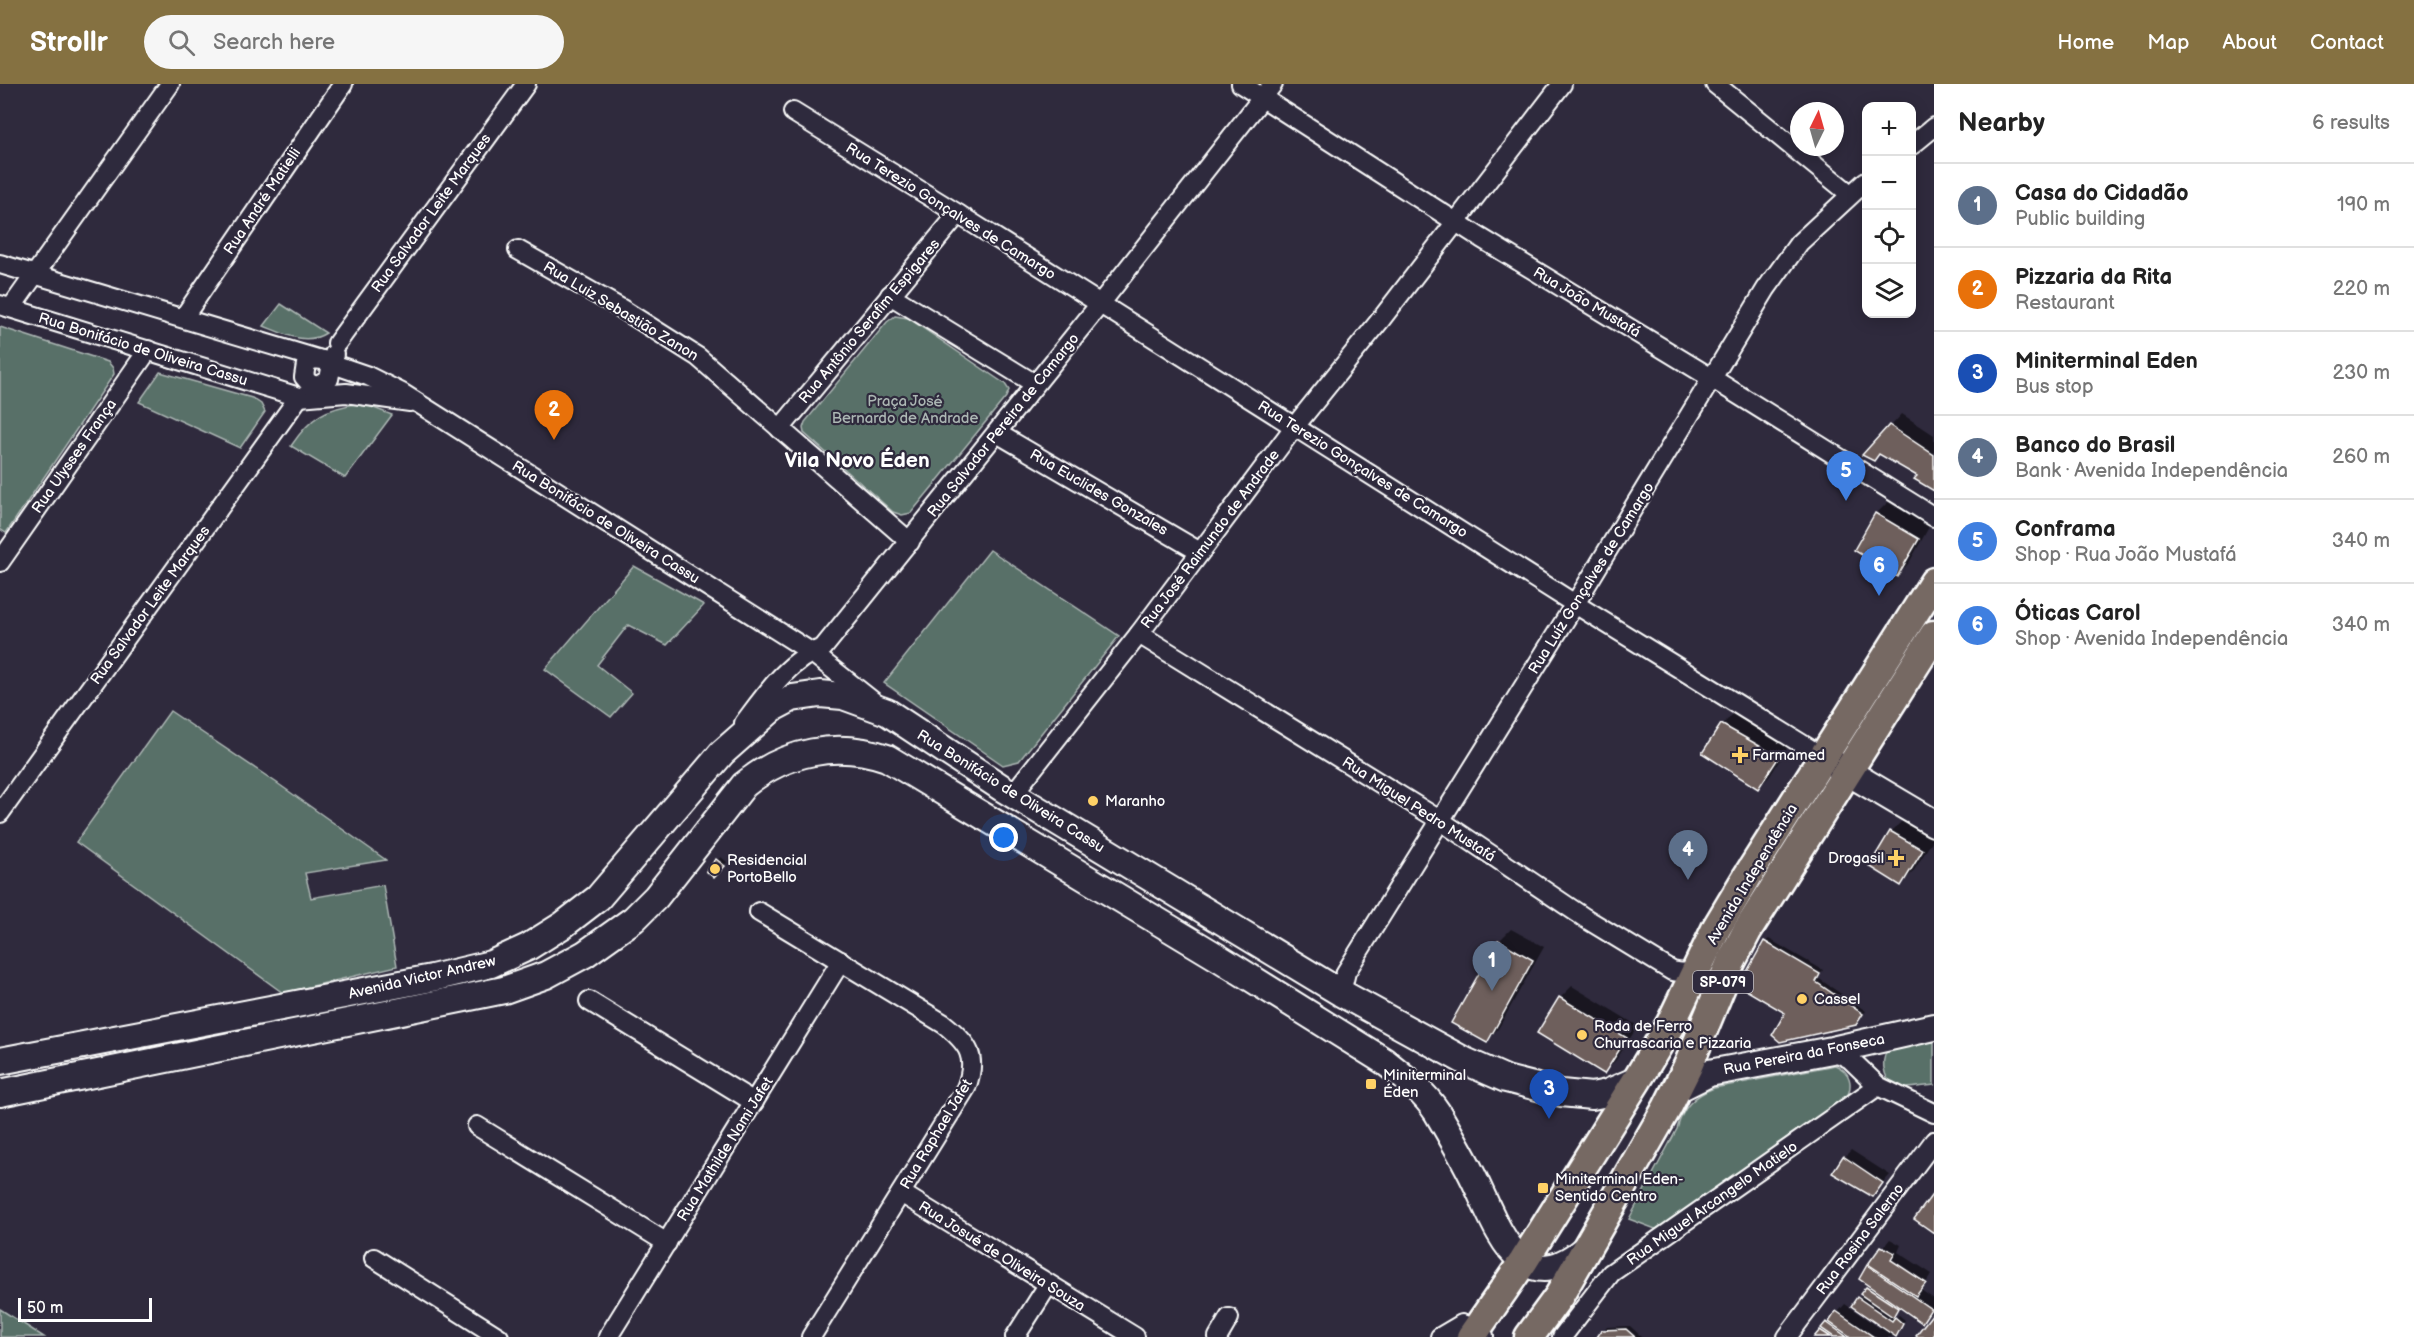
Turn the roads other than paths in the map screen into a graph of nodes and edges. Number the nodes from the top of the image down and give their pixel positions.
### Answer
1 (170, 84) edge
2 (343, 84) edge
3 (526, 84) edge
4 (1241, 84) edge
5 (1562, 84) edge
6 (1715, 84) edge
7 (1268, 91) edge
8 (793, 112) dead end
9 (1934, 127) edge
10 (1916, 141) edge
11 (1862, 184) edge
12 (1850, 194) junction
13 (958, 214) junction
14 (1455, 221) junction
15 (519, 250) dead end
16 (0, 264) edge
17 (35, 273) junction
18 (890, 295) junction
19 (1100, 304) junction
20 (5, 306) edge
21 (183, 318) junction
22 (148, 350) junction
23 (320, 366) junction
24 (1713, 379) junction
25 (1035, 384) junction
26 (299, 397) junction
27 (417, 403) junction
28 (1295, 426) junction
29 (780, 429) junction
30 (997, 433) junction
31 (1934, 517) edge
32 (910, 542) junction
33 (1200, 552) junction
34 (0, 562) edge
35 (1934, 582) edge
36 (1575, 604) junction
37 (1933, 630) edge
38 (1139, 634) junction
39 (810, 652) junction
40 (887, 712) junction
41 (722, 753) junction
42 (1823, 757) junction
43 (905, 768) junction
44 (1847, 772) junction
45 (692, 788) junction
46 (1013, 794) junction
47 (0, 813) edge
48 (1441, 821) junction
49 (1934, 823) edge
50 (678, 871) junction
51 (759, 912) dead end
52 (841, 961) junction
53 (1700, 966) junction
54 (1341, 993) junction
55 (589, 1001) dead end
56 (1934, 1027) edge
57 (1352, 1042) junction
58 (1832, 1050) junction
59 (0, 1061) edge
60 (1637, 1080) junction
61 (1878, 1086) junction
62 (1677, 1089) junction
63 (0, 1093) edge
64 (754, 1102) junction
65 (1934, 1113) edge
66 (477, 1126) dead end
67 (1934, 1141) edge
68 (901, 1193) junction
69 (667, 1243) junction
70 (1589, 1245) junction
71 (374, 1258) dead end
72 (1523, 1262) junction
73 (1048, 1285) junction
74 (1229, 1318) dead end
75 (1478, 1334) edge
76 (499, 1337) edge
77 (608, 1337) edge
78 (811, 1337) edge
79 (1015, 1337) edge
80 (1135, 1337) edge
81 (1218, 1337) edge
82 (1440, 1337) edge
83 (1529, 1337) edge
84 (1562, 1337) edge
85 (1787, 1337) edge

1 - 17 street
2 - 21 street, Rua André Matielli
3 - 23 street, Rua Salvador Leite Marques
4 - 7 street, Rua João Mustafá
5 - 14 street, Rua José Raimundo de Andrade
6 - 12 street
7 - 14 street, Rua João Mustafá
7 - 19 street, Rua Salvador Pereira de Camargo
8 - 13 street, Rua Terezio Gonçalves de Camargo
9 - 10 street
11 - 12 street, Rua Luíz Gonçalves de Camargo
12 - 24 street, Rua Luíz Gonçalves de Camargo
13 - 18 street, Rua Antônio Serafim Espigares
13 - 19 street, Rua Terezio Gonçalves de Camargo
14 - 24 street, Rua João Mustafá
14 - 28 street, Rua José Raimundo de Andrade
15 - 29 street, Rua Luiz Sebastião Zanon
16 - 17 street, Rua Bonifácio de Oliveira Cassu
17 - 20 street, Rua Bonifácio de Oliveira Cassu
17 - 21 street, Rua Bonifácio de Oliveira Cassu
18 - 25 street
18 - 29 street, Rua Antônio Serafim Espigares
19 - 25 street, Rua Salvador Pereira de Camargo
19 - 28 street, Rua Terezio Gonçalves de Camargo
20 - 22 street, Rua Bonifácio de Oliveira Cassu
21 - 23 street, Rua Bonifácio de Oliveira Cassu
22 - 26 street, Rua Bonifácio de Oliveira Cassu
22 - 34 street, Rua Ulysses França
23 - 26 street, Rua Salvador Leite Marques
23 - 27 street, Rua Bonifácio de Oliveira Cassu
24 - 31 street, Rua João Mustafá
24 - 36 street, Rua Luíz Gonçalves de Camargo
25 - 30 street, Rua Salvador Pereira de Camargo
26 - 27 street, Rua Bonifácio de Oliveira Cassu
26 - 47 street, Rua Salvador Leite Marques
27 - 39 street, Rua Bonifácio de Oliveira Cassu
28 - 33 street, Rua José Raimundo de Andrade
28 - 36 street, Rua Terezio Gonçalves de Camargo
29 - 32 street, Rua Luiz Sebastião Zanon
30 - 32 street, Rua Salvador Pereira de Camargo
30 - 33 street, Rua Euclides Gonzales
32 - 39 street, Rua Salvador Pereira de Camargo
33 - 38 street, Rua José Raimundo de Andrade
35 - 42 main road, Avenida Independência / SP-079
36 - 42 street, Rua Terezio Gonçalves de Camargo
36 - 48 street, Rua Luíz Gonçalves de Camargo
37 - 44 main road, Avenida Independência / SP-079
38 - 46 street, Rua José Raimundo de Andrade
38 - 48 street, Rua Miguel Pedro Mustafá
39 - 40 street, Rua Bonifácio de Oliveira Cassu
39 - 41 street, Rua Salvador Pereira de Camargo
40 - 41 main road, Avenida Victor Andrew
40 - 46 main road, Rua Bonifácio de Oliveira Cassu
41 - 45 main road, Avenida Victor Andrew
42 - 44 main road, Rua Terezio Gonçalves de Camargo
42 - 53 main road, Avenida Independência / SP-079
43 - 46 main road
43 - 50 main road, Avenida Victor Andrew
43 - 57 main road
44 - 49 main road, Rua Terezio Gonçalves de Camargo
44 - 62 main road, Avenida Independência / SP-079
45 - 50 main road
45 - 59 main road, Avenida Victor Andrew
46 - 54 main road, Rua Bonifácio de Oliveira Cassu
48 - 53 street, Rua Miguel Pedro Mustafá
48 - 54 street, Rua Luíz Gonçalves de Camargo
50 - 63 main road, Avenida Victor Andrew
51 - 52 street, Rua Raphael Jafet
52 - 64 street, Rua Mathilde Nami Jafet
52 - 68 street, Rua Raphael Jafet
53 - 60 main road, Avenida Independência / SP-079
54 - 57 main road
54 - 60 main road, Rua Bonifácio de Oliveira Cassu
55 - 64 street
56 - 58 main road, Rua Pereira da Fonseca
57 - 72 main road
58 - 61 street
58 - 62 main road, Rua Pereira da Fonseca
60 - 72 main road, Avenida Independência / SP-079
61 - 65 street
61 - 84 street, Rua Miguel Arcangelo Matielo
62 - 70 main road, Avenida Independência / SP-079
64 - 69 street, Rua Mathilde Nami Jafet
66 - 69 street
67 - 85 street, Rua Rosina Salerno
68 - 73 street, Rua Josué de Oliveira Souza
68 - 78 street, Rua Raphael Jafet
69 - 77 street, Rua Mathilde Nami Jafet
70 - 72 main road, Avenida Independência / SP-079
70 - 83 main road, Avenida Independência / SP-079
71 - 76 street
72 - 75 main road, Avenida Independência / SP-079
73 - 79 street
73 - 80 street, Rua Josué de Oliveira Souza
74 - 81 street
75 - 82 street

